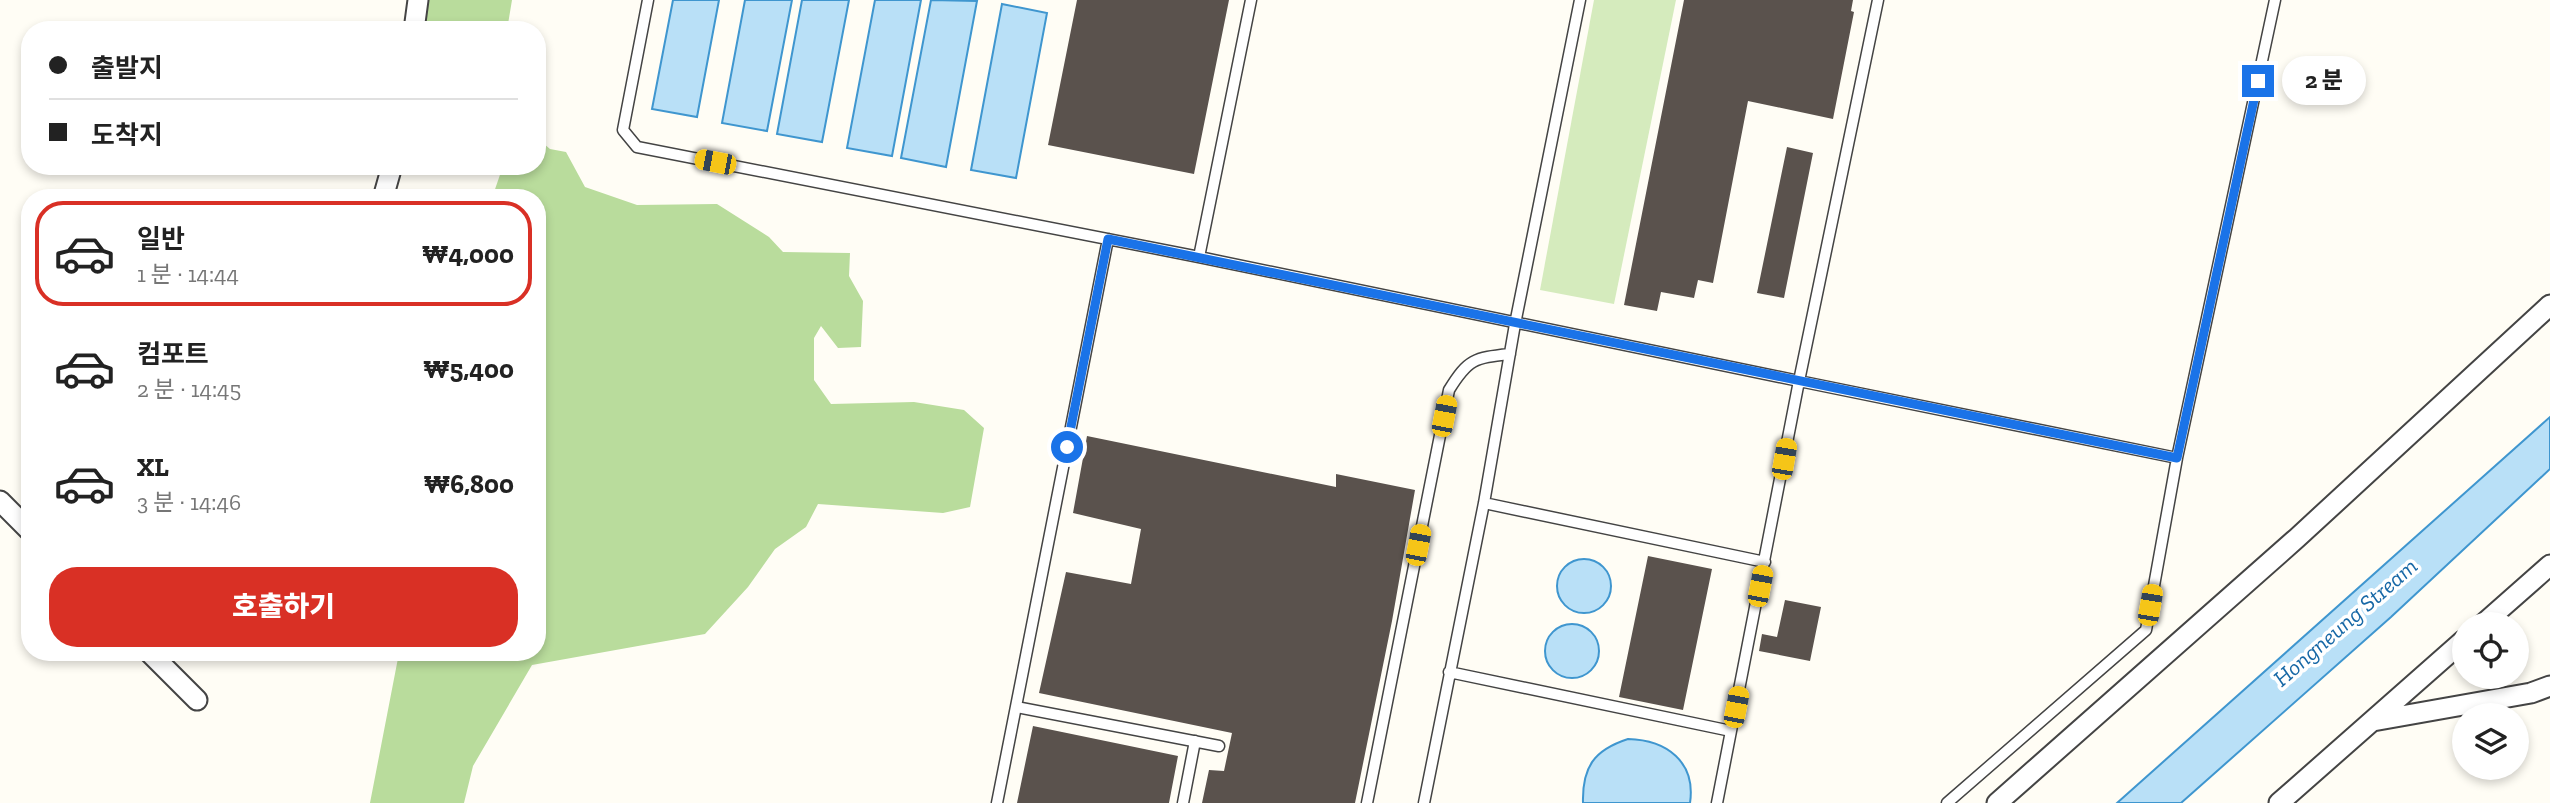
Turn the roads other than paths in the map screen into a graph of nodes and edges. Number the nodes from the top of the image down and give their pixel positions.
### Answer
1 (418, 0) edge
2 (648, 0) edge
3 (1251, 0) edge
4 (1580, 0) edge
5 (1878, 0) edge
6 (2275, 0) edge
7 (415, 21) edge
8 (1108, 239) junction
9 (1199, 257) junction
10 (2550, 305) edge
11 (1515, 324) junction
12 (1510, 354) junction
13 (1799, 381) junction
14 (2177, 458) junction
15 (0, 501) edge
16 (1484, 503) junction
17 (21, 522) edge
18 (1765, 562) junction
19 (2550, 565) edge
20 (2497, 612) edge
21 (2452, 651) edge
22 (158, 661) edge
23 (1449, 672) junction
24 (2550, 686) edge
25 (197, 700) dead end
26 (1016, 707) junction
27 (2372, 721) junction
28 (1731, 731) junction
29 (1195, 741) junction
30 (1219, 746) dead end
31 (997, 803) edge
32 (1183, 803) edge
33 (1367, 803) edge
34 (1424, 803) edge
35 (1717, 803) edge
36 (1947, 803) edge
37 (1997, 803) edge
38 (2279, 803) edge

1 - 7 street
2 - 8 lane
3 - 9 lane
4 - 11 lane
5 - 13 lane
6 - 14 lane
8 - 9 lane
8 - 26 lane
9 - 11 lane
10 - 37 street
11 - 12 lane
11 - 13 lane
12 - 16 lane
12 - 33 lane
13 - 14 lane
13 - 18 lane
14 - 36 lane
15 - 17 street
16 - 18 lane
16 - 23 lane
18 - 28 lane
19 - 20 street
21 - 27 street
22 - 25 street
23 - 28 lane
23 - 34 lane
24 - 27 street
26 - 29 lane
26 - 31 lane
27 - 38 street
28 - 35 lane
29 - 30 lane
29 - 32 lane

